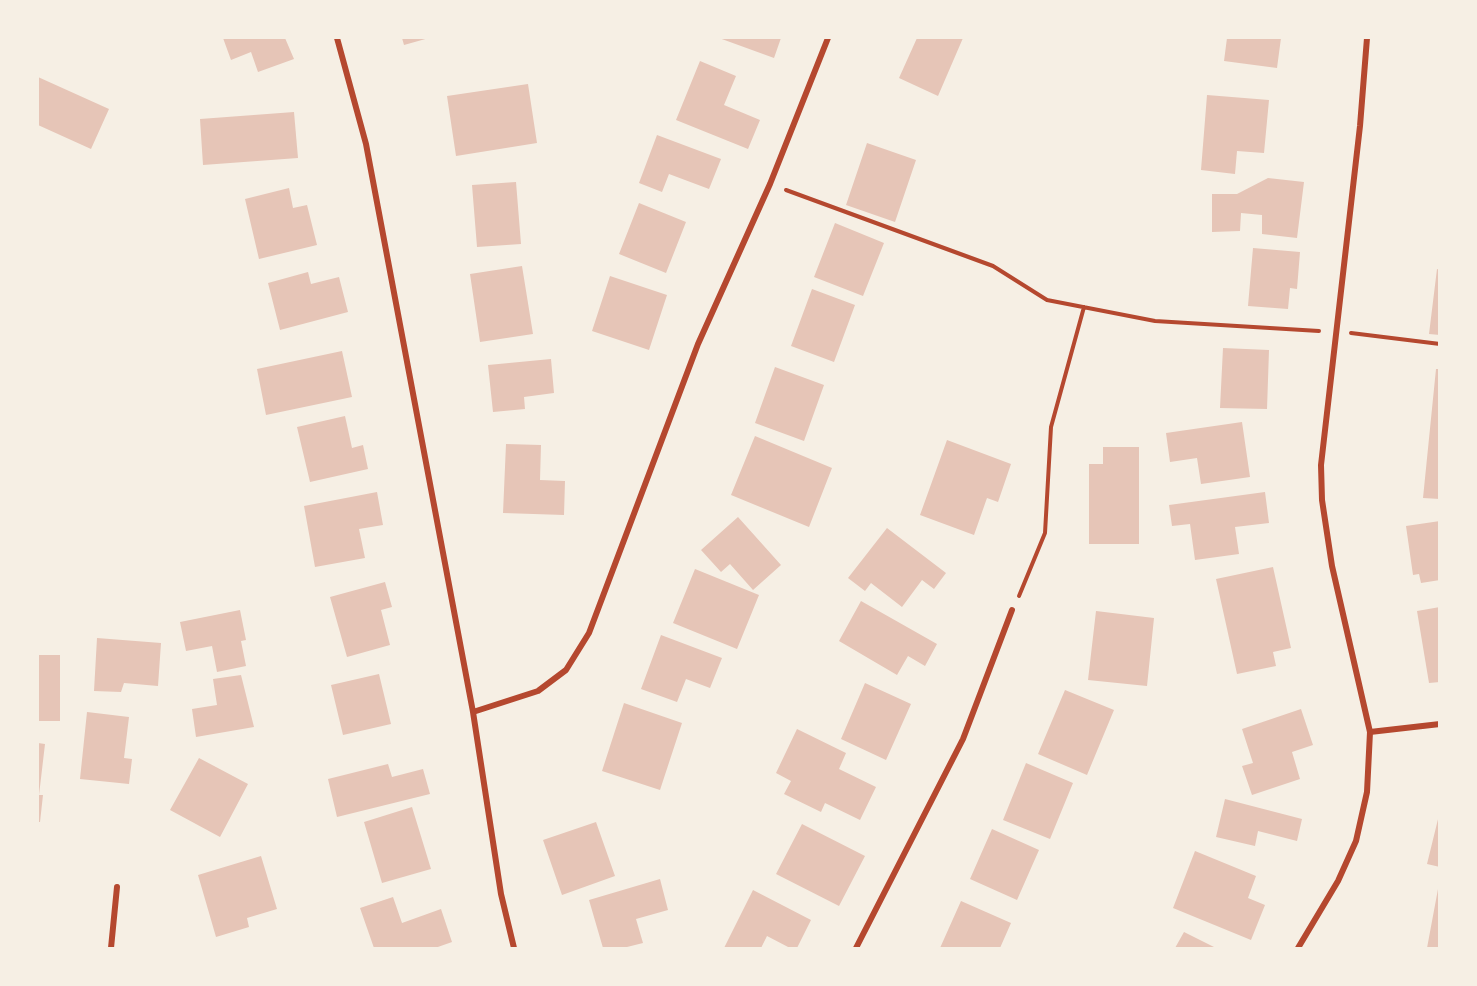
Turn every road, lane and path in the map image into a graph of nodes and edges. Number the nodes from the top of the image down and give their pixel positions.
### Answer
1 (337, 38) edge
2 (828, 38) edge
3 (1367, 38) edge
4 (770, 184) junction
5 (1084, 307) junction
6 (1338, 332) junction
7 (1440, 344) edge
8 (1012, 610) joint
9 (473, 712) junction
10 (1440, 724) edge
11 (1370, 732) junction
12 (117, 887) dead end
13 (111, 948) edge
14 (514, 948) edge
15 (856, 948) edge
16 (1298, 948) edge

1 - 9 street
2 - 4 street
3 - 6 street
4 - 5 path
4 - 9 street
5 - 6 path
5 - 8 path
6 - 7 path
6 - 11 street
8 - 15 street
9 - 14 street
10 - 11 street
11 - 16 street
12 - 13 street

